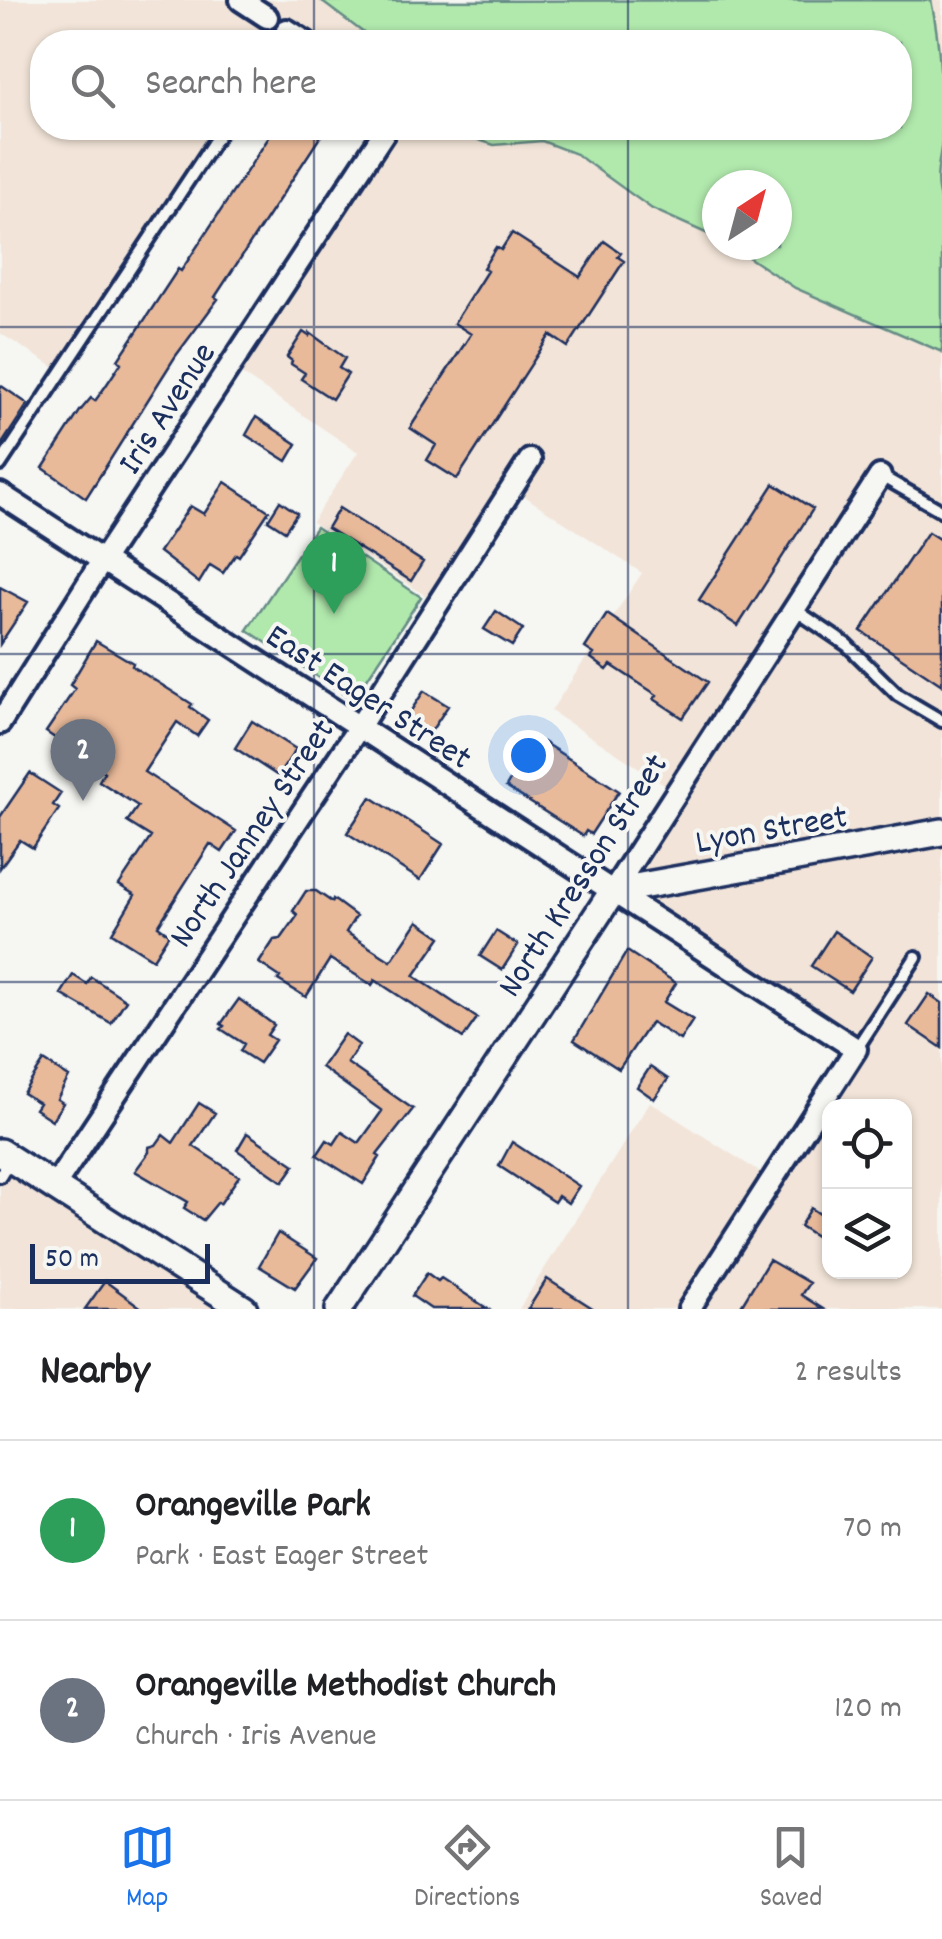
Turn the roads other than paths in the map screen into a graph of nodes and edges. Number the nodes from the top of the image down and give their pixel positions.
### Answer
1 (240, 0) edge
2 (267, 17) dead end
3 (215, 140) edge
4 (378, 140) edge
5 (530, 460) dead end
6 (0, 466) edge
7 (880, 476) joint
8 (0, 494) edge
9 (942, 511) edge
10 (102, 560) junction
11 (794, 609) junction
12 (942, 721) edge
13 (0, 724) edge
14 (359, 727) junction
15 (942, 832) edge
16 (612, 890) junction
17 (916, 958) dead end
18 (856, 1049) junction
19 (3, 1162) edge
20 (54, 1186) junction
21 (244, 1309) edge
22 (339, 1309) edge
23 (689, 1309) edge

1 - 2 street
3 - 6 lane
4 - 10 street, Iris Avenue
5 - 14 street, North Janney Street
7 - 9 lane
7 - 11 street, North Kresson Street
8 - 10 street, East Eager Street
10 - 13 street, Iris Avenue
10 - 14 street, East Eager Street
11 - 12 lane
11 - 16 street, North Kresson Street
14 - 16 street, East Eager Street
14 - 20 street, North Janney Street
15 - 16 street, Lyon Street
16 - 18 street, East Eager Street
16 - 22 street, North Kresson Street
17 - 18 lane
18 - 23 street
19 - 20 street
20 - 21 street

